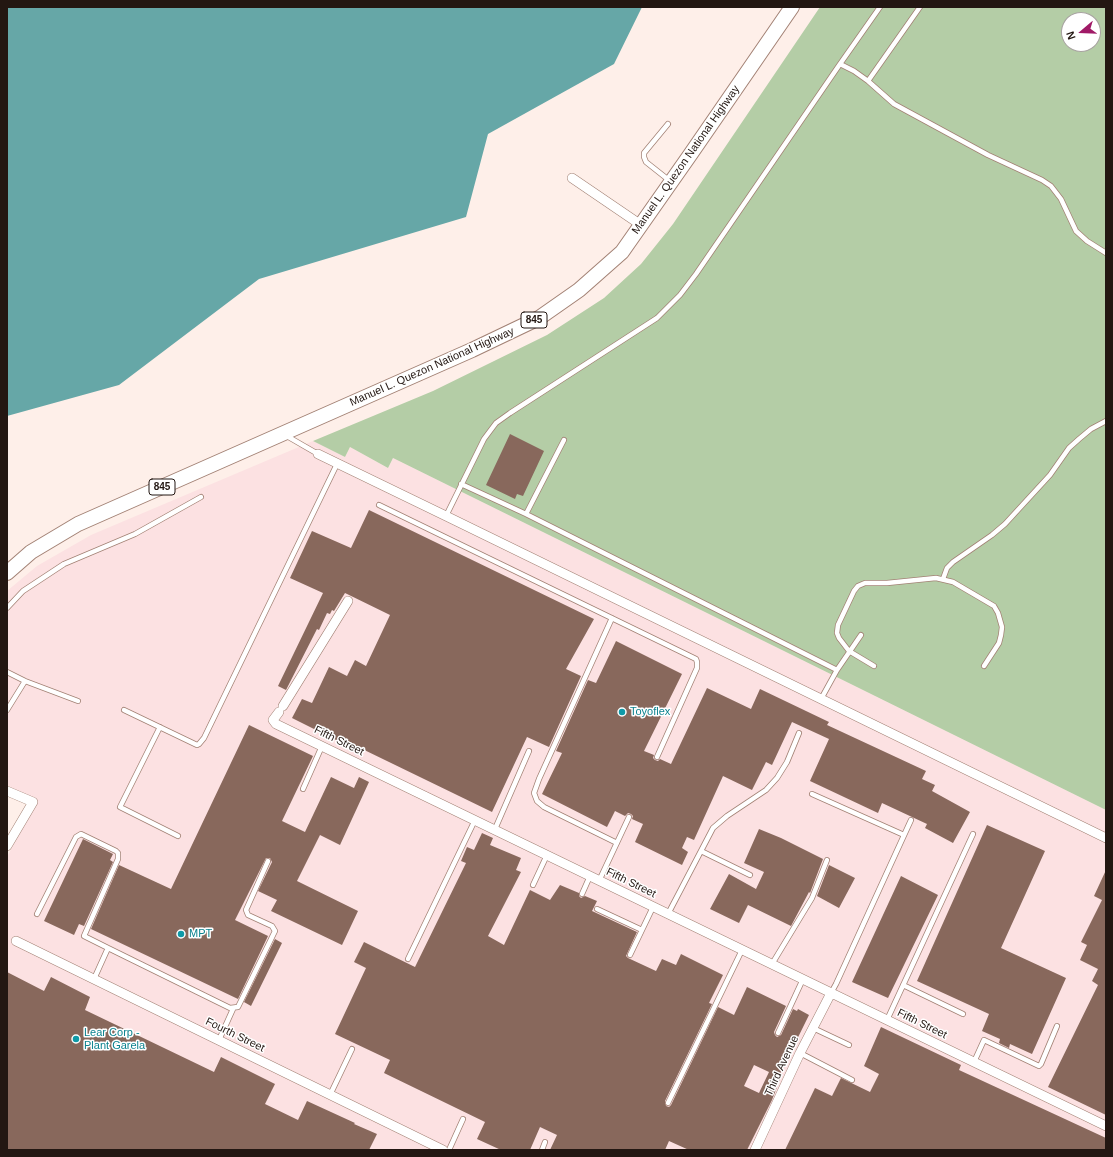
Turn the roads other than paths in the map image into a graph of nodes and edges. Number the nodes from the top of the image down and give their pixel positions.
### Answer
1 (792, 7) edge
2 (880, 7) edge
3 (920, 7) edge
4 (840, 64) junction
5 (868, 81) junction
6 (668, 124) dead end
7 (572, 178) dead end
8 (671, 182) junction
9 (640, 225) junction
10 (1106, 253) edge
11 (1106, 421) edge
12 (282, 434) junction
13 (564, 440) dead end
14 (318, 454) joint
15 (336, 464) junction
16 (461, 484) junction
17 (201, 497) dead end
18 (379, 505) dead end
19 (526, 514) junction
20 (446, 516) junction
21 (7, 573) edge
22 (943, 579) junction
23 (348, 601) dead end
24 (7, 608) edge
25 (612, 618) junction
26 (861, 634) dead end
27 (849, 651) junction
28 (874, 666) dead end
29 (984, 666) dead end
30 (837, 670) junction
31 (7, 672) edge
32 (25, 681) junction
33 (821, 700) junction
34 (78, 702) dead end
35 (7, 710) edge
36 (124, 710) dead end
37 (160, 728) junction
38 (799, 733) dead end
39 (322, 746) junction
40 (529, 751) dead end
41 (656, 757) dead end
42 (303, 789) dead end
43 (7, 791) edge
44 (812, 794) dead end
45 (629, 817) dead end
46 (475, 820) junction
47 (911, 820) dead end
48 (494, 829) junction
49 (973, 834) dead end
50 (904, 835) junction
51 (178, 836) dead end
52 (1106, 838) edge
53 (617, 843) junction
54 (7, 846) edge
55 (701, 850) junction
56 (547, 855) junction
57 (268, 860) dead end
58 (828, 860) dead end
59 (750, 875) dead end
60 (590, 876) junction
61 (600, 881) junction
62 (533, 885) dead end
63 (582, 894) dead end
64 (653, 906) junction
65 (597, 909) dead end
66 (37, 914) dead end
67 (668, 914) junction
68 (642, 930) junction
69 (16, 941) dead end
70 (108, 948) junction
71 (742, 950) junction
72 (630, 955) dead end
73 (408, 959) dead end
74 (772, 964) junction
75 (94, 979) junction
76 (803, 979) junction
77 (903, 985) junction
78 (831, 993) junction
79 (233, 1009) junction
80 (963, 1014) dead end
81 (887, 1020) junction
82 (1057, 1026) dead end
83 (813, 1028) junction
84 (778, 1033) dead end
85 (219, 1040) junction
86 (849, 1045) dead end
87 (352, 1050) dead end
88 (800, 1053) junction
89 (974, 1062) junction
90 (852, 1080) dead end
91 (330, 1095) junction
92 (668, 1102) dead end
93 (463, 1119) dead end
94 (1106, 1126) edge
95 (545, 1142) dead end
96 (443, 1150) edge
97 (449, 1150) edge
98 (542, 1150) edge
99 (756, 1150) edge

1 - 8 main road, Manuel L. Quezon National Highway / 845
2 - 4 lane
3 - 5 lane
4 - 5 lane
4 - 16 lane
5 - 10 lane
6 - 8 lane
7 - 9 street
8 - 9 main road, Manuel L. Quezon National Highway / 845
9 - 12 main road, Manuel L. Quezon National Highway / 845
11 - 22 lane
12 - 14 lane
12 - 21 main road, Manuel L. Quezon National Highway / 845
13 - 19 lane
14 - 15 street
15 - 20 street
15 - 37 lane
16 - 19 lane
16 - 20 lane
17 - 24 lane
18 - 25 lane
19 - 30 lane
20 - 33 street
22 - 27 lane
22 - 29 lane
23 - 39 street, Fifth Street
25 - 41 lane
25 - 53 lane
26 - 27 lane
27 - 28 lane
27 - 30 lane
30 - 33 lane
31 - 32 lane
32 - 34 lane
32 - 35 lane
33 - 52 street
36 - 37 lane
37 - 51 lane
38 - 55 lane
39 - 42 lane
39 - 46 street, Fifth Street
40 - 48 lane
43 - 54 street
44 - 50 lane
45 - 53 lane
46 - 48 street, Fifth Street
46 - 73 lane
47 - 50 lane
48 - 56 street, Fifth Street
49 - 77 lane
50 - 78 lane
53 - 61 lane
55 - 59 lane
55 - 67 lane
56 - 60 street, Fifth Street
56 - 62 lane
57 - 79 lane
58 - 74 lane
60 - 61 street, Fifth Street
60 - 63 lane
61 - 64 street, Fifth Street
64 - 67 street, Fifth Street
64 - 68 lane
65 - 68 lane
66 - 70 lane
67 - 71 street, Fifth Street
68 - 72 lane
69 - 75 street, Fourth Street
70 - 75 lane
70 - 79 lane
71 - 74 street, Fifth Street
71 - 92 lane
74 - 76 street, Fifth Street
75 - 85 street, Fourth Street
76 - 78 street, Fifth Street
76 - 84 lane
77 - 80 lane
77 - 81 lane
78 - 81 street, Fifth Street
78 - 83 street, Third Avenue
79 - 85 lane
81 - 89 street, Fifth Street
82 - 89 lane
83 - 86 lane
83 - 88 street, Third Avenue
85 - 91 street, Fourth Street
87 - 91 lane
88 - 90 lane
88 - 99 street, Third Avenue
89 - 94 street, Fifth Street
91 - 96 street, Fourth Street
93 - 97 lane
95 - 98 lane

